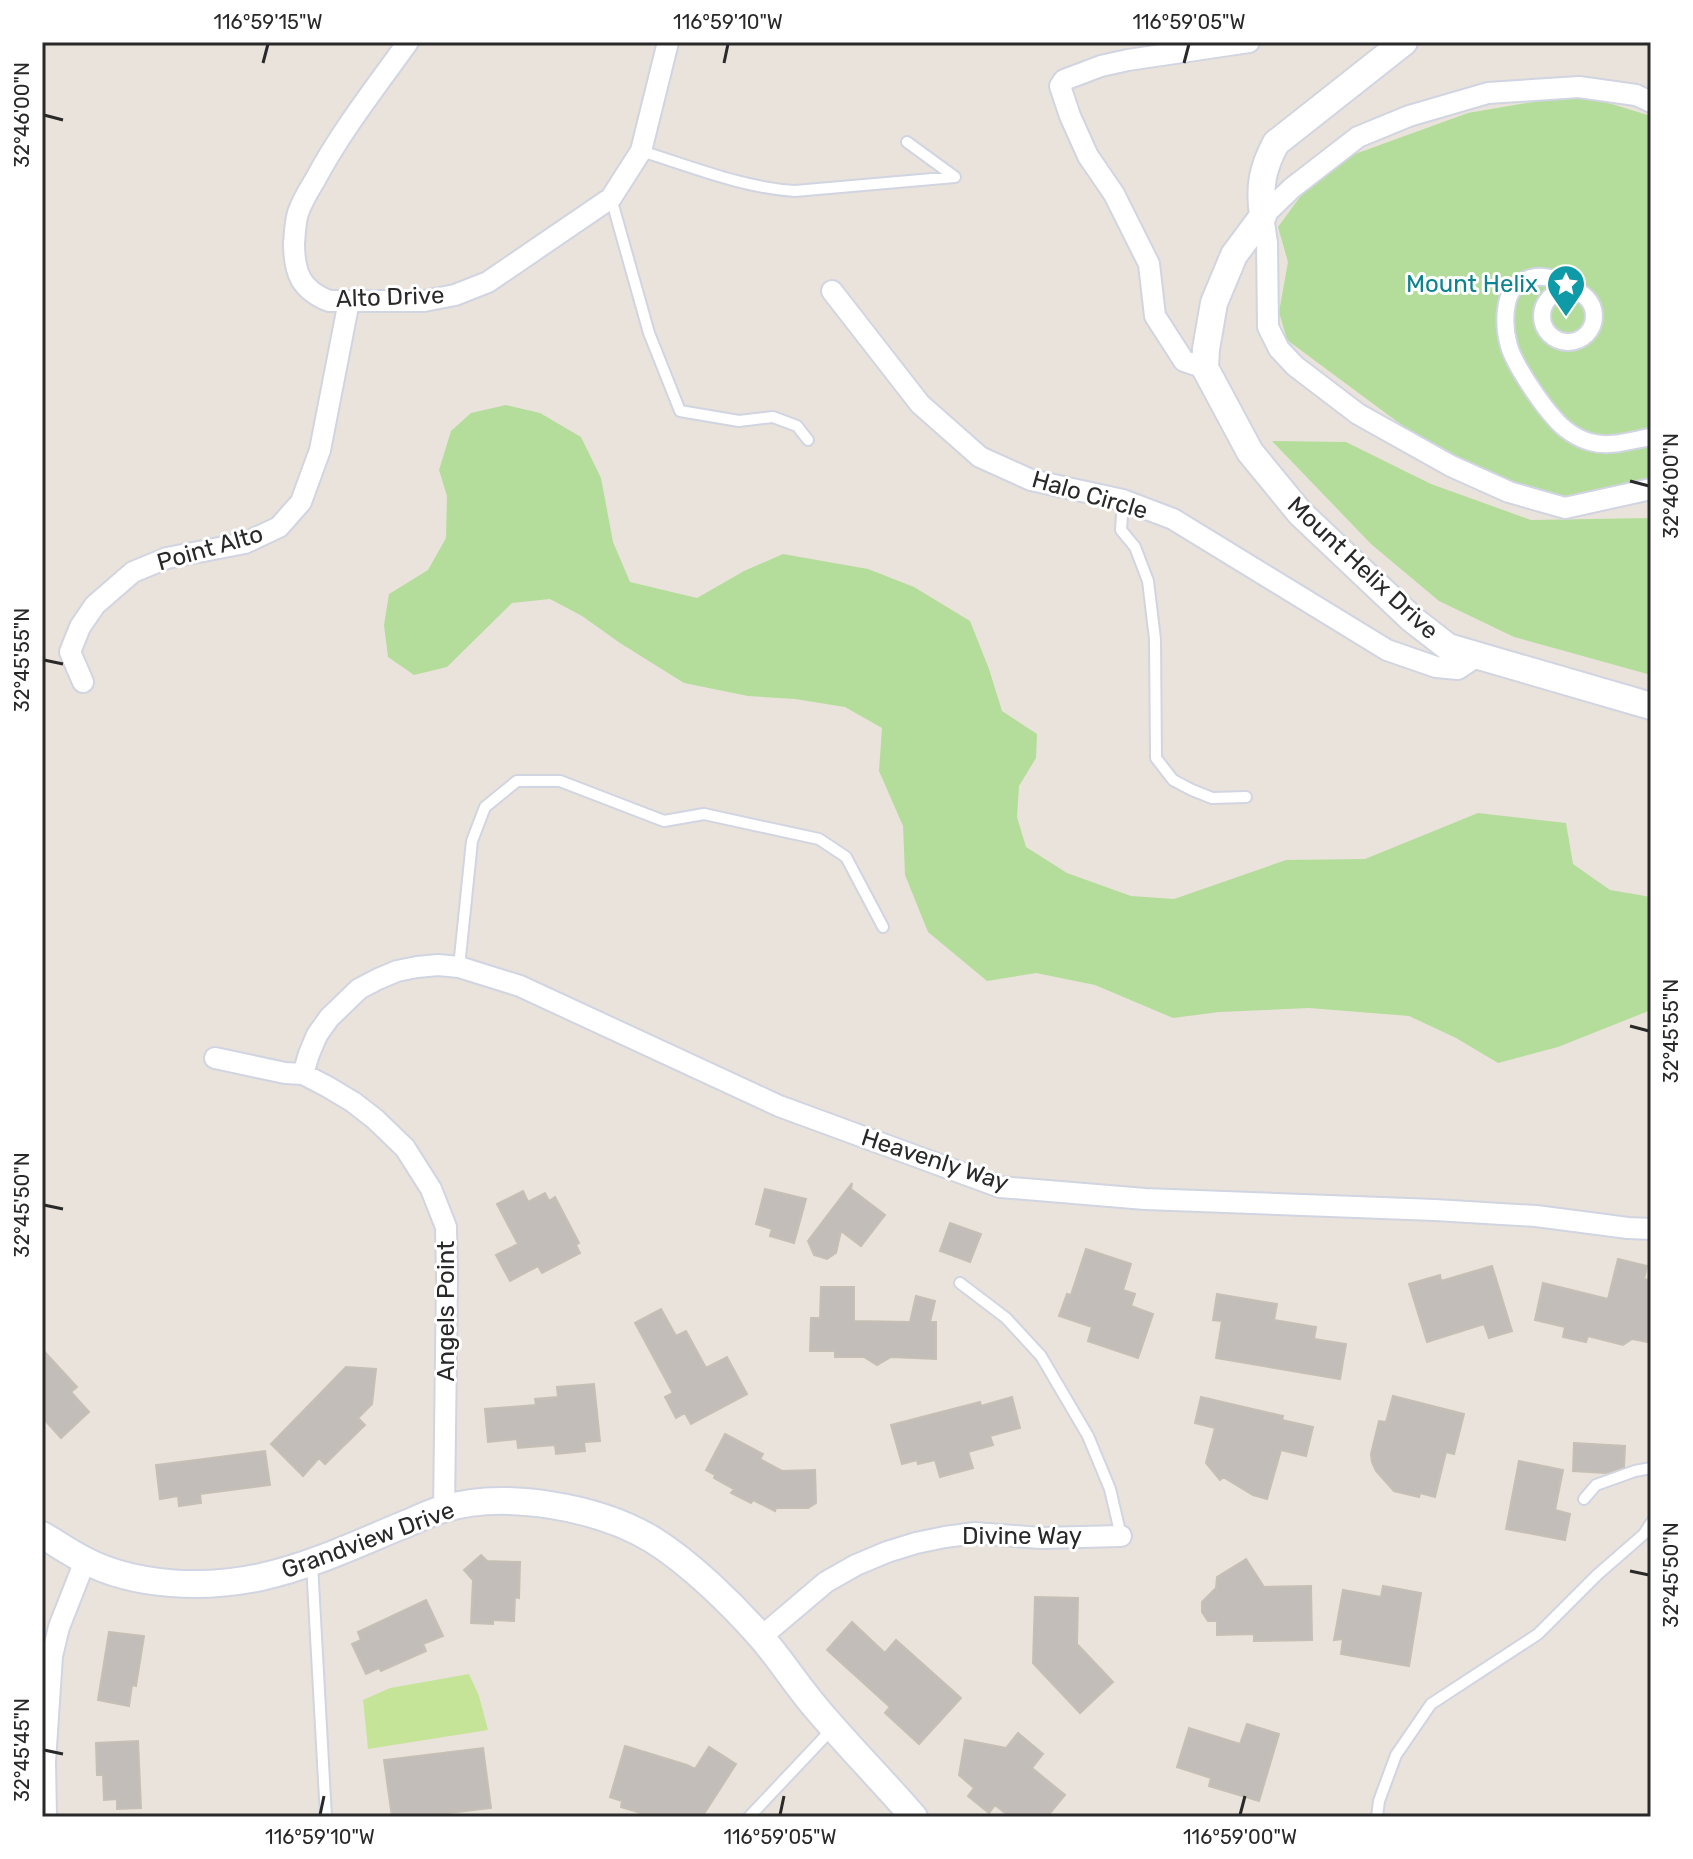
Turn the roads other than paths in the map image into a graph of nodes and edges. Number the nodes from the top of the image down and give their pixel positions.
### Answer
1 (408, 42) edge
2 (668, 42) edge
3 (1249, 42) edge
4 (1404, 42) edge
5 (1651, 102) edge
6 (907, 142) dead end
7 (641, 151) junction
8 (611, 198) junction
9 (1263, 216) junction
10 (832, 291) dead end
11 (1576, 291) dead end
12 (349, 301) junction
13 (1205, 368) junction
14 (1651, 437) edge
15 (808, 440) dead end
16 (1651, 489) edge
17 (1123, 500) junction
18 (1479, 655) junction
19 (83, 682) dead end
20 (1651, 706) edge
21 (1246, 797) dead end
22 (883, 927) dead end
23 (459, 967) junction
24 (215, 1058) dead end
25 (303, 1074) junction
26 (1651, 1229) edge
27 (960, 1283) dead end
28 (1651, 1468) edge
29 (1584, 1499) dead end
30 (444, 1509) junction
31 (1651, 1523) edge
32 (42, 1535) edge
33 (1121, 1536) joint
34 (85, 1561) junction
35 (312, 1562) junction
36 (761, 1637) junction
37 (833, 1727) junction
38 (44, 1762) edge
39 (46, 1817) edge
40 (326, 1817) edge
41 (749, 1817) edge
42 (914, 1817) edge
43 (1377, 1817) edge

1 - 12 street, Alto Drive
2 - 7 street, Alto Drive
3 - 13 street
4 - 9 street
5 - 9 street
6 - 7 lane
7 - 8 street, Alto Drive
8 - 12 street, Alto Drive
8 - 15 lane
9 - 13 street
9 - 16 street
10 - 17 street, Halo Circle
11 - 14 street
12 - 19 street, Point Alto
13 - 18 street, Mount Helix Drive
17 - 18 street, Halo Circle
17 - 21 lane
18 - 20 street, Mount Helix Drive
22 - 23 lane
23 - 25 street, Heavenly Way
23 - 26 street, Heavenly Way
24 - 25 street, Angels Point
25 - 30 street, Angels Point
27 - 33 lane
28 - 29 lane
30 - 35 street, Grandview Drive
30 - 36 street, Grandview Drive
31 - 43 lane
32 - 34 street, Grandview Drive
33 - 36 street, Divine Way
34 - 35 street, Grandview Drive
34 - 38 street
35 - 40 lane
36 - 37 street, Grandview Drive
37 - 41 lane
37 - 42 street, Grandview Drive
38 - 39 street

